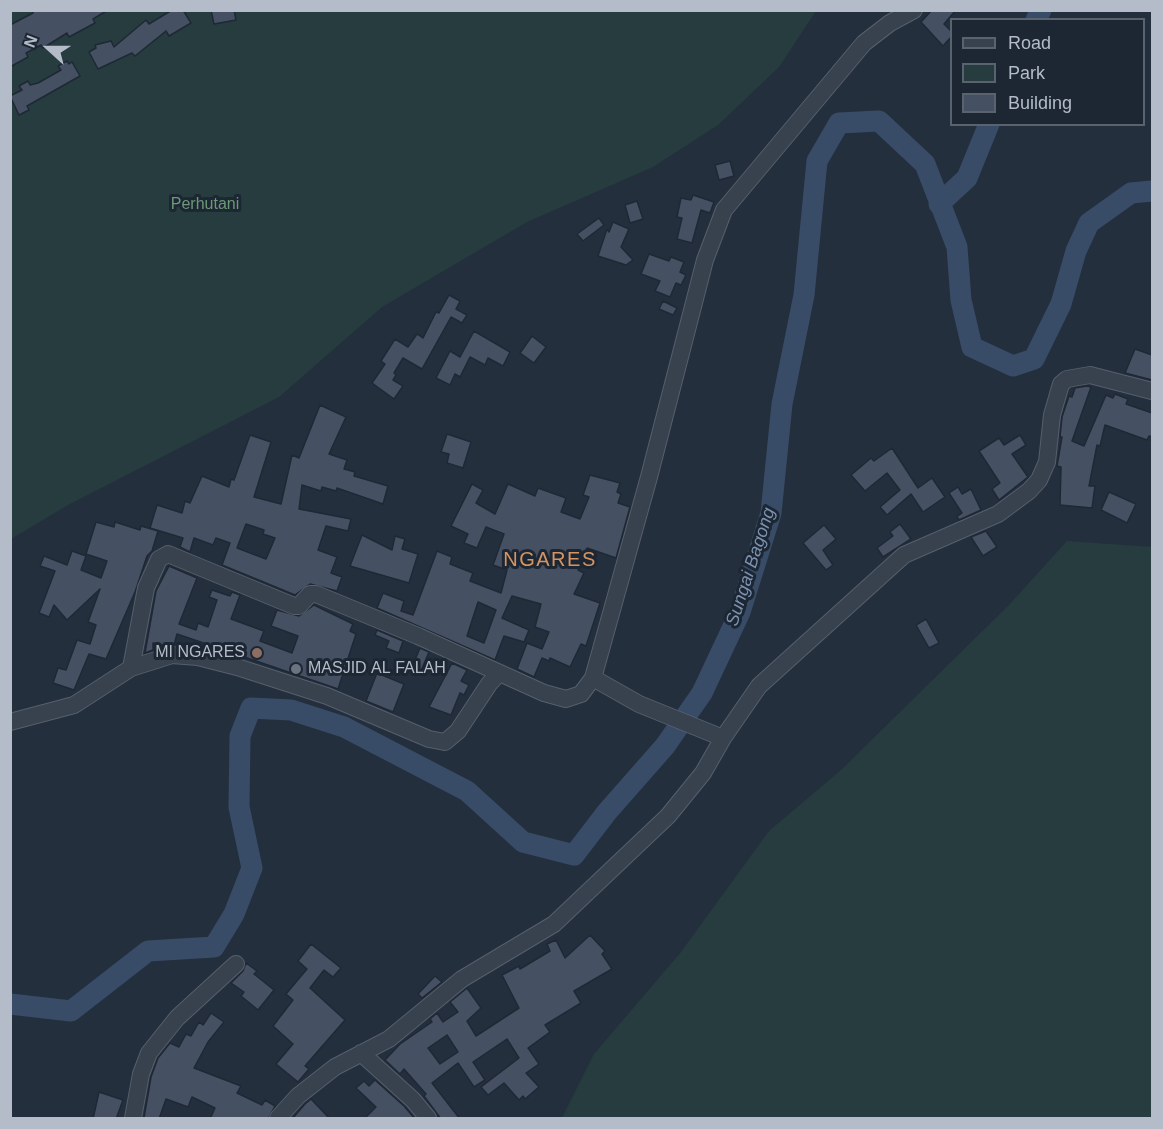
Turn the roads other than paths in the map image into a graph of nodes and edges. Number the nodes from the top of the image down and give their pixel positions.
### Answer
1 (914, 10) edge
2 (1152, 391) edge
3 (131, 668) junction
4 (500, 673) junction
5 (593, 678) junction
6 (10, 722) edge
7 (723, 738) junction
8 (236, 963) dead end
9 (361, 1053) junction
10 (428, 1118) edge
11 (133, 1119) edge
12 (278, 1119) edge

1 - 5 street
2 - 7 street
3 - 4 street
3 - 4 street
3 - 6 street
4 - 5 street
5 - 7 street
7 - 9 street
8 - 11 street
9 - 10 street
9 - 12 street

